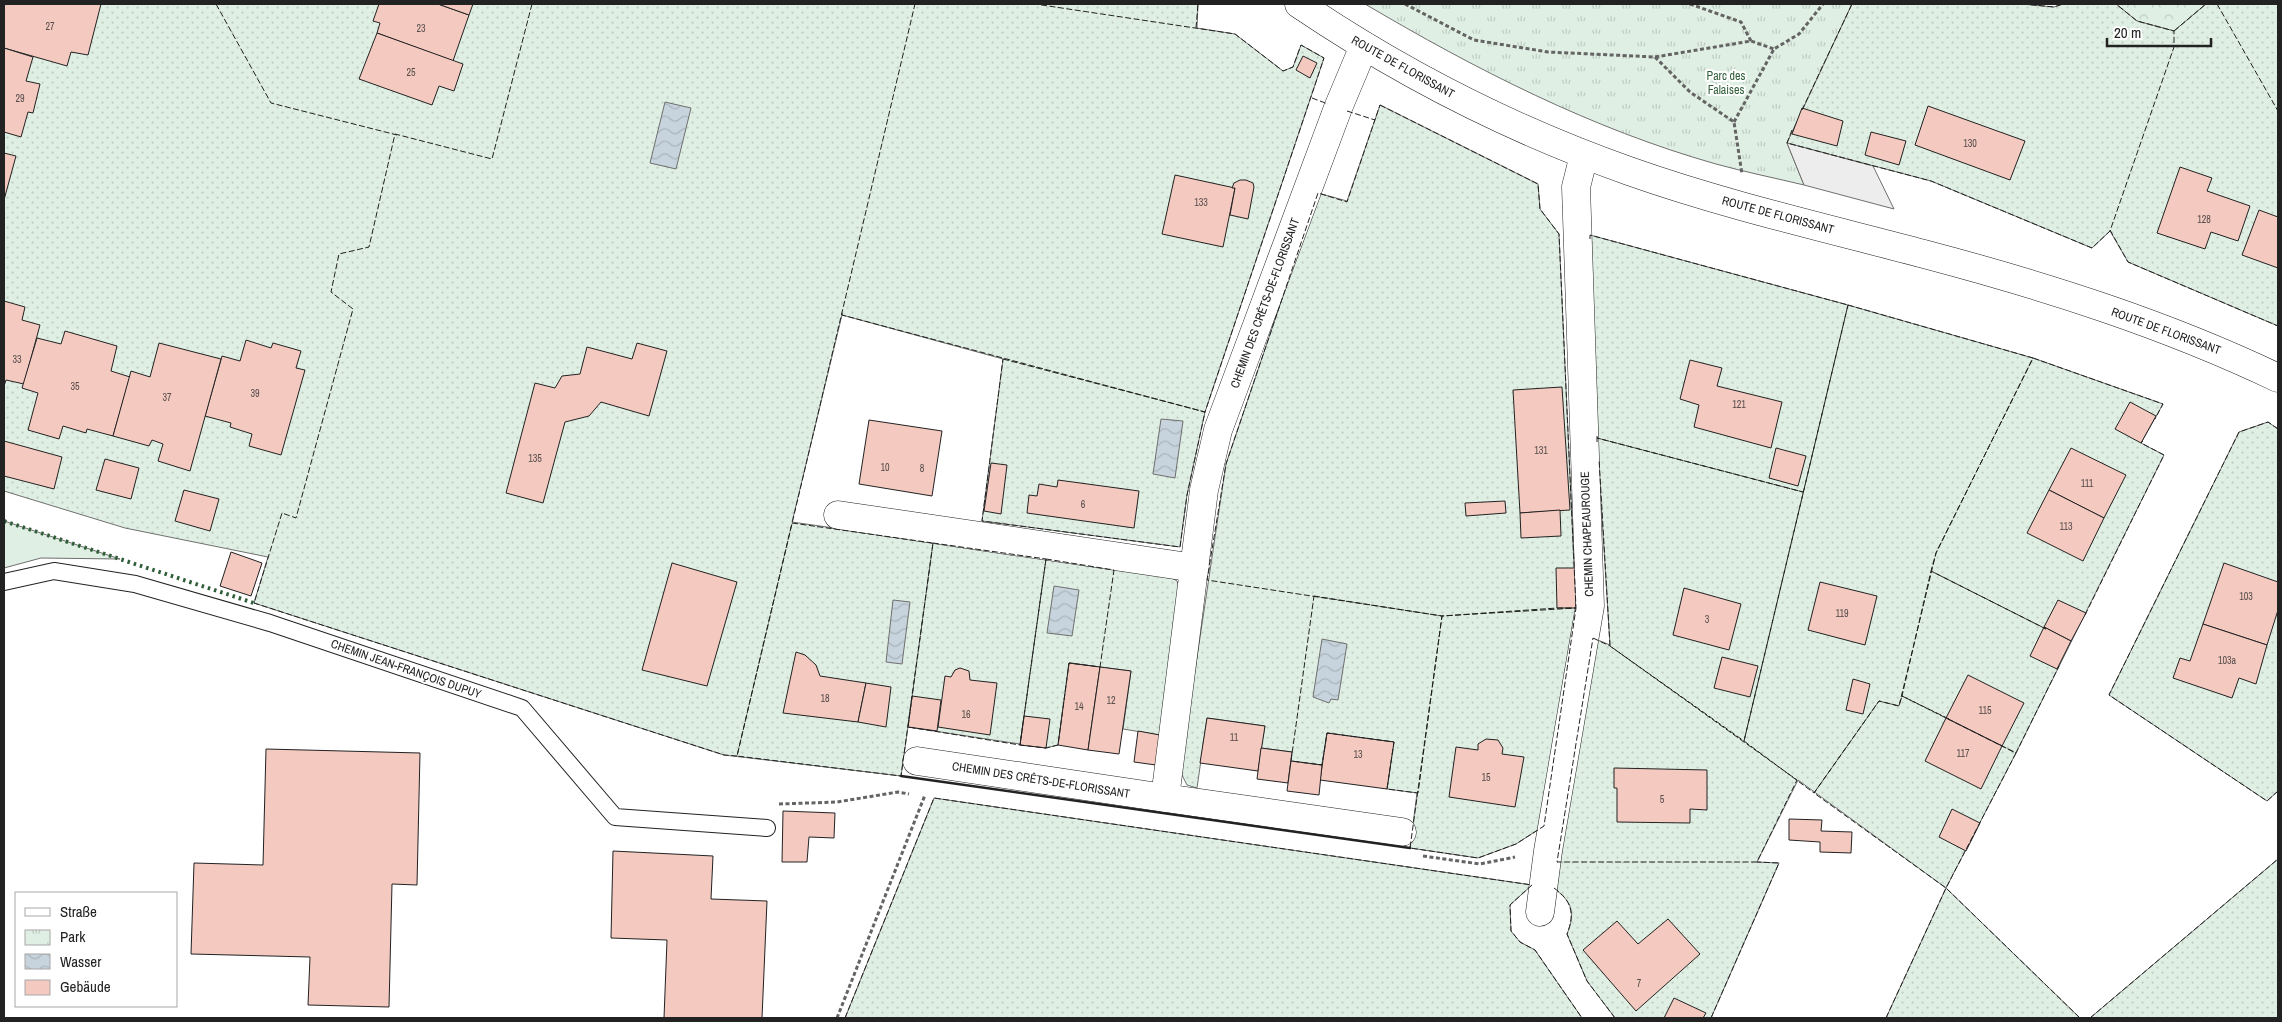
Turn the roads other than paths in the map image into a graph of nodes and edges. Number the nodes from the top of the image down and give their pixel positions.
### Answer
1 (1300, 4) edge
2 (1364, 46) junction
3 (1584, 154) junction
4 (2278, 378) edge
5 (838, 516) dead end
6 (1196, 568) junction
7 (4, 582) edge
8 (917, 761) dead end
9 (1165, 798) junction
10 (767, 828) road end
11 (1402, 832) dead end
12 (1540, 912) dead end

1 - 2 street, ROUTE DE FLORISSANT
2 - 3 street, ROUTE DE FLORISSANT
2 - 6 street, CHEMIN DES CRÊTS-DE-FLORISSANT
3 - 4 street, ROUTE DE FLORISSANT
3 - 12 street, CHEMIN CHAPEAUROUGE
5 - 6 street
6 - 9 street, CHEMIN DES CRÊTS-DE-FLORISSANT
7 - 10 lane, CHEMIN JEAN-FRANÇOIS DUPUY
8 - 9 street, CHEMIN DES CRÊTS-DE-FLORISSANT
9 - 11 street, CHEMIN DES CRÊTS-DE-FLORISSANT

